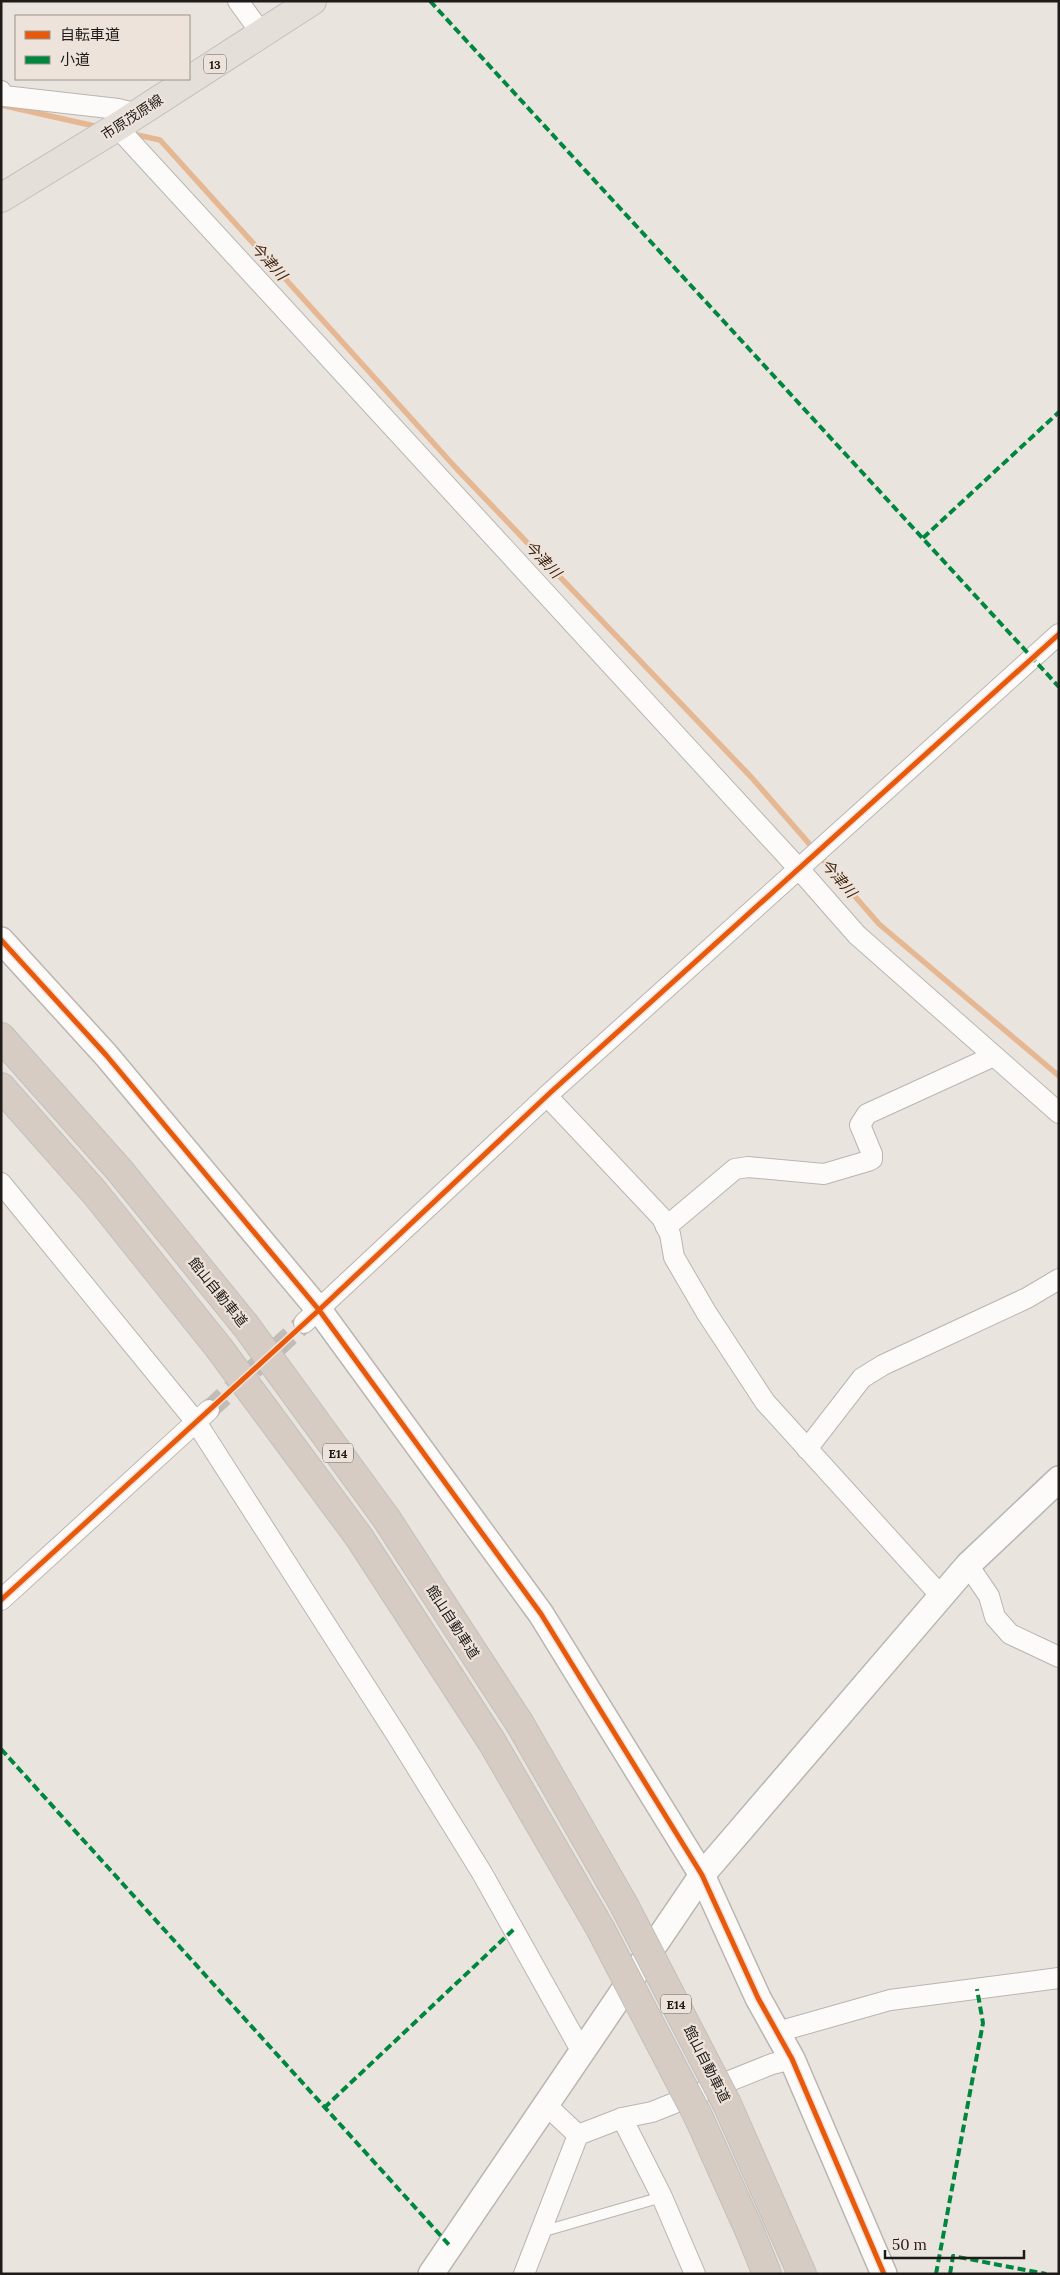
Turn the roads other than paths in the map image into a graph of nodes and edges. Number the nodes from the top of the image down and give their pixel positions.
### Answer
1 (238, 1) edge
2 (312, 1) edge
3 (262, 34) junction
4 (2, 95) edge
5 (118, 126) junction
6 (1, 198) edge
7 (1059, 634) edge
8 (799, 869) junction
9 (1, 940) edge
10 (1, 1037) edge
11 (994, 1056) junction
12 (1, 1087) edge
13 (547, 1096) junction
14 (1059, 1113) edge
15 (1, 1183) edge
16 (666, 1227) junction
17 (1059, 1279) edge
18 (311, 1317) junction
19 (202, 1416) junction
20 (807, 1449) junction
21 (1059, 1479) edge
22 (968, 1565) junction
23 (942, 1596) junction
24 (1, 1600) edge
25 (1059, 1657) edge
26 (702, 1875) junction
27 (1059, 1978) edge
28 (777, 2032) junction
29 (582, 2052) junction
30 (792, 2059) junction
31 (546, 2105) junction
32 (622, 2118) junction
33 (578, 2135) junction
34 (662, 2197) junction
35 (541, 2232) junction
36 (431, 2274) edge
37 (524, 2274) edge
38 (695, 2274) edge
39 (767, 2274) edge
40 (802, 2274) edge
41 (884, 2274) edge

1 - 3 street
2 - 3 main road, 市原茂原線 / 13
3 - 5 main road, 市原茂原線 / 13
4 - 5 street
5 - 6 main road, 市原茂原線 / 13
5 - 8 street
7 - 8 street
8 - 11 street
8 - 13 street
9 - 18 street
10 - 40 highway, 館山自動車道 / E14, bridge
11 - 14 street
11 - 16 street
12 - 39 highway, E14, bridge
13 - 16 street
13 - 18 street
15 - 19 street
16 - 20 street
17 - 20 street
18 - 26 street
19 - 24 street
19 - 29 street
20 - 23 street
21 - 22 street
22 - 23 street
22 - 25 street
23 - 26 street
26 - 28 street
26 - 29 street
27 - 28 street
28 - 30 street
29 - 31 street
30 - 32 street
30 - 41 street
31 - 33 street
31 - 36 street
32 - 33 street
32 - 34 street
33 - 35 street
34 - 35 lane
34 - 38 street
35 - 37 street

